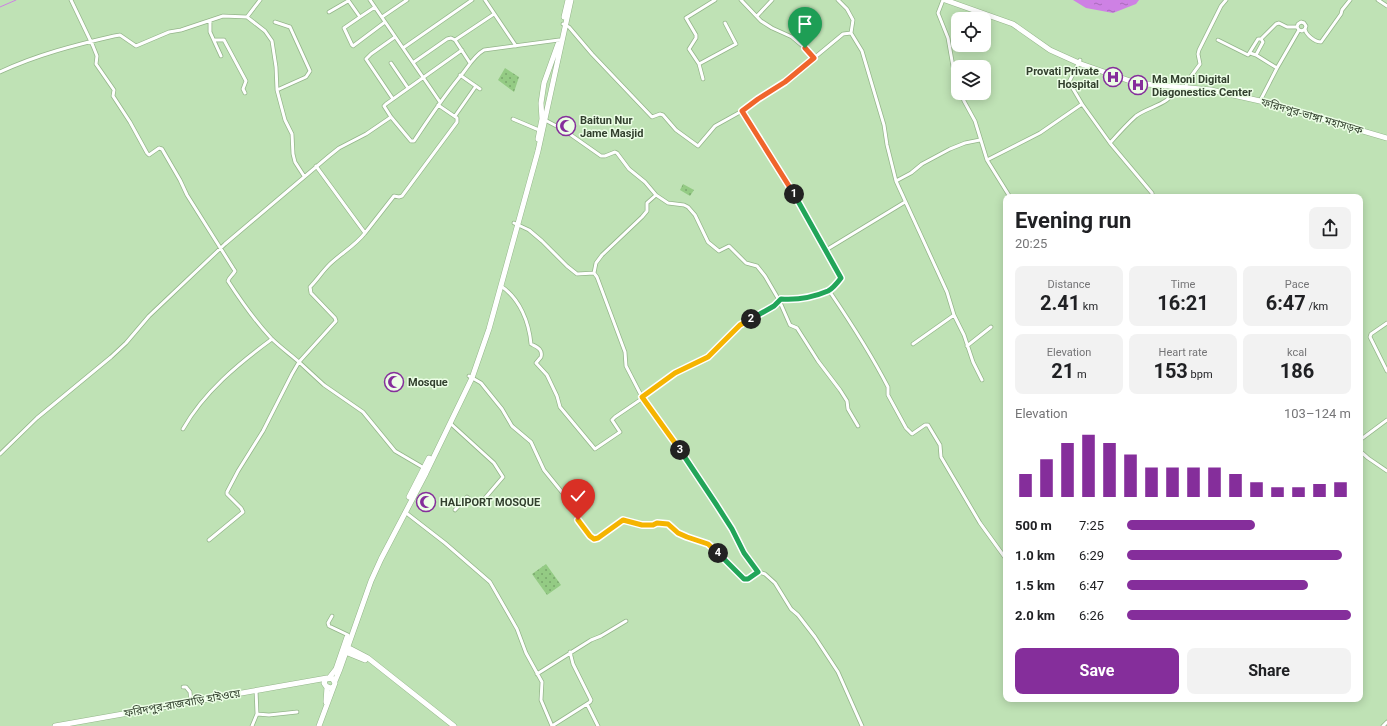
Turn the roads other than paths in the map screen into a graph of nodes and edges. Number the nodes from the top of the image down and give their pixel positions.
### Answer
1 (71, 0) edge
2 (260, 0) edge
3 (348, 0) edge
4 (376, 0) edge
5 (400, 0) edge
6 (408, 0) edge
7 (472, 0) edge
8 (485, 0) edge
9 (568, 0) edge
10 (571, 0) edge
11 (715, 0) edge
12 (741, 0) edge
13 (772, 0) edge
14 (838, 0) edge
15 (944, 0) edge
16 (954, 0) edge
17 (1226, 0) edge
18 (1350, 0) edge
19 (1378, 0) edge
20 (371, 1) edge
21 (402, 4) junction
22 (1387, 6) edge
23 (375, 8) junction
24 (330, 12) dead end
25 (984, 12) edge
26 (984, 12) edge
27 (494, 14) junction
28 (991, 14) edge
29 (757, 16) junction
30 (247, 17) junction
31 (360, 17) junction
32 (382, 17) junction
33 (210, 21) junction
34 (275, 22) dead end
35 (385, 22) junction
36 (726, 23) dead end
37 (564, 24) junction
38 (1298, 28) junction
39 (1305, 29) junction
40 (851, 33) junction
41 (396, 37) junction
42 (1261, 39) junction
43 (214, 40) junction
44 (455, 40) junction
45 (1218, 40) dead end
46 (561, 41) junction
47 (92, 42) junction
48 (516, 46) junction
49 (403, 48) junction
50 (462, 50) junction
51 (1250, 53) junction
52 (221, 56) dead end
53 (1256, 56) junction
54 (814, 58) junction
55 (952, 60) edge
56 (1079, 61) junction
57 (414, 62) junction
58 (390, 63) dead end
59 (470, 63) junction
60 (699, 64) junction
61 (1277, 68) junction
62 (0, 72) edge
63 (460, 75) junction
64 (423, 77) junction
65 (703, 79) dead end
66 (476, 86) junction
67 (1186, 86) junction
68 (1176, 87) junction
69 (408, 88) junction
70 (480, 89) dead end
71 (276, 90) junction
72 (245, 93) dead end
73 (393, 99) junction
74 (1261, 99) junction
75 (964, 100) edge
76 (439, 103) junction
77 (1082, 104) junction
78 (742, 111) junction
79 (455, 116) junction
80 (391, 117) junction
81 (513, 119) dead end
82 (545, 120) junction
83 (541, 128) junction
84 (1387, 135) edge
85 (1387, 138) edge
86 (980, 140) junction
87 (1110, 143) junction
88 (987, 160) junction
89 (316, 166) junction
90 (304, 176) junction
91 (896, 181) junction
92 (1008, 194) edge
93 (1152, 194) edge
94 (656, 195) junction
95 (905, 202) junction
96 (516, 223) junction
97 (365, 233) junction
98 (221, 248) junction
99 (826, 250) junction
100 (506, 259) junction
101 (594, 273) junction
102 (501, 286) junction
103 (829, 290) junction
104 (779, 300) junction
105 (954, 315) junction
106 (1387, 323) edge
107 (991, 327) dead end
108 (488, 328) junction
109 (272, 339) junction
110 (913, 344) dead end
111 (968, 346) junction
112 (299, 362) junction
113 (1387, 371) edge
114 (470, 377) junction
115 (982, 380) dead end
116 (642, 397) junction
117 (460, 399) junction
118 (1387, 420) edge
119 (450, 422) junction
120 (858, 426) dead end
121 (183, 429) dead end
122 (1363, 438) edge
123 (434, 451) junction
124 (0, 454) edge
125 (1363, 454) edge
126 (424, 468) junction
127 (1387, 471) edge
128 (406, 508) junction
129 (455, 510) dead end
130 (396, 526) junction
131 (209, 540) dead end
132 (1003, 555) edge
133 (758, 572) junction
134 (332, 616) dead end
135 (626, 621) dead end
136 (348, 635) junction
137 (345, 649) junction
138 (570, 652) junction
139 (537, 674) junction
140 (328, 678) junction
141 (308, 681) junction
142 (330, 685) junction
143 (183, 687) dead end
144 (256, 690) junction
145 (191, 702) junction
146 (587, 704) junction
147 (297, 712) dead end
148 (257, 714) junction
149 (1387, 722) edge
150 (55, 726) edge
151 (252, 726) edge
152 (319, 726) edge
153 (454, 726) edge
154 (552, 726) edge
155 (598, 726) edge
156 (862, 726) edge
157 (1383, 726) edge

1 - 47 street
2 - 30 street
3 - 24 street
3 - 31 street
4 - 20 street
5 - 21 street
6 - 21 street
7 - 49 street
8 - 27 street
9 - 37 highway
10 - 37 highway
11 - 60 street
12 - 29 street
13 - 29 street
14 - 40 street
15 - 25 highway, ফরিদপুর-ভাঙ্গা মহাসড়ক
15 - 55 street
16 - 26 highway, ফরিদপুর-ভাঙ্গা মহাসড়ক
17 - 67 street
18 - 39 street
19 - 22 street
20 - 23 street
21 - 32 street
23 - 31 street
23 - 32 street
27 - 44 street
27 - 48 street
28 - 56 highway, ফরিদপুর-ভাঙ্গা মহাসড়ক
29 - 54 street
30 - 33 street
30 - 71 street
31 - 35 street
32 - 35 street
33 - 43 street
33 - 47 street
34 - 71 street
35 - 41 street
36 - 60 street
37 - 46 highway
37 - 78 street
38 - 39 street
38 - 39 street
38 - 42 street
38 - 61 street
40 - 54 street
40 - 91 street
41 - 49 street
41 - 73 street
42 - 51 street
42 - 53 street
43 - 52 street
43 - 72 street
44 - 50 street
44 - 57 street
45 - 51 street
46 - 48 street
46 - 82 highway
46 - 83 highway
47 - 62 street
47 - 98 street
48 - 59 street
49 - 57 street
50 - 59 street
50 - 64 street
51 - 53 street
53 - 61 street
54 - 78 street
56 - 67 highway, ফরিদপুর-ভাঙ্গা মহাসড়ক
56 - 68 highway, ফরিদপুর-ভাঙ্গা মহাসড়ক
56 - 77 street
57 - 64 street
58 - 69 street
59 - 63 street
60 - 65 street
61 - 74 street
63 - 66 street
63 - 76 street
64 - 69 street
64 - 76 street
66 - 70 street
66 - 79 street
67 - 68 highway, ফরিদপুর-ভাঙ্গা মহাসড়ক
67 - 74 highway, ফরিদপুর-ভাঙ্গা মহাসড়ক
68 - 87 street
69 - 73 street
71 - 90 street
73 - 80 street
74 - 84 highway, ফরিদপুর-ভাঙ্গা মহাসড়ক
74 - 85 highway, ফরিদপুর-ভাঙ্গা মহাসড়ক
75 - 86 street
76 - 79 street
76 - 80 street
77 - 87 street
77 - 88 street
78 - 99 street
79 - 97 street
80 - 89 street
81 - 83 street
82 - 83 highway
82 - 94 street
83 - 96 highway
86 - 88 street
86 - 91 street
87 - 93 street
88 - 92 street
89 - 90 street
89 - 97 street
90 - 98 street
91 - 95 street
94 - 101 street
94 - 104 street
95 - 99 street
95 - 105 street
96 - 100 highway
96 - 101 street
97 - 112 street
98 - 109 street
98 - 124 street
99 - 103 street
100 - 102 highway
100 - 108 highway
101 - 116 street
102 - 108 highway
102 - 116 street
103 - 104 street
103 - 132 street
104 - 116 street
104 - 120 street
105 - 110 street
105 - 111 street
106 - 113 street
107 - 111 street
108 - 114 highway
109 - 112 street
109 - 121 street
111 - 115 street
112 - 126 street
112 - 131 street
114 - 117 highway
114 - 133 street
116 - 133 street
117 - 119 highway
117 - 123 highway
118 - 122 street
119 - 123 highway
119 - 129 street
123 - 126 highway
123 - 128 highway
125 - 127 street
126 - 128 highway
128 - 130 highway
128 - 139 street
130 - 136 highway
130 - 137 highway
133 - 156 street
134 - 136 street
135 - 138 street
136 - 137 highway
137 - 140 highway
137 - 142 highway
137 - 153 highway
138 - 139 street
138 - 146 street
139 - 154 street
140 - 141 highway, ফরিদপুর-রাজবাড়ি হাইওয়ে
140 - 142 highway
140 - 142 highway
141 - 142 highway, ফরিদপুর-রাজবাড়ি হাইওয়ে
141 - 144 highway, ফরিদপুর-রাজবাড়ি হাইওয়ে
142 - 152 highway
143 - 145 street
144 - 145 highway, ফরিদপুর-রাজবাড়ি হাইওয়ে
144 - 148 street
145 - 150 highway, ফরিদপুর-রাজবাড়ি হাইওয়ে
146 - 154 street
146 - 155 street
147 - 148 street
148 - 151 street
149 - 157 street

